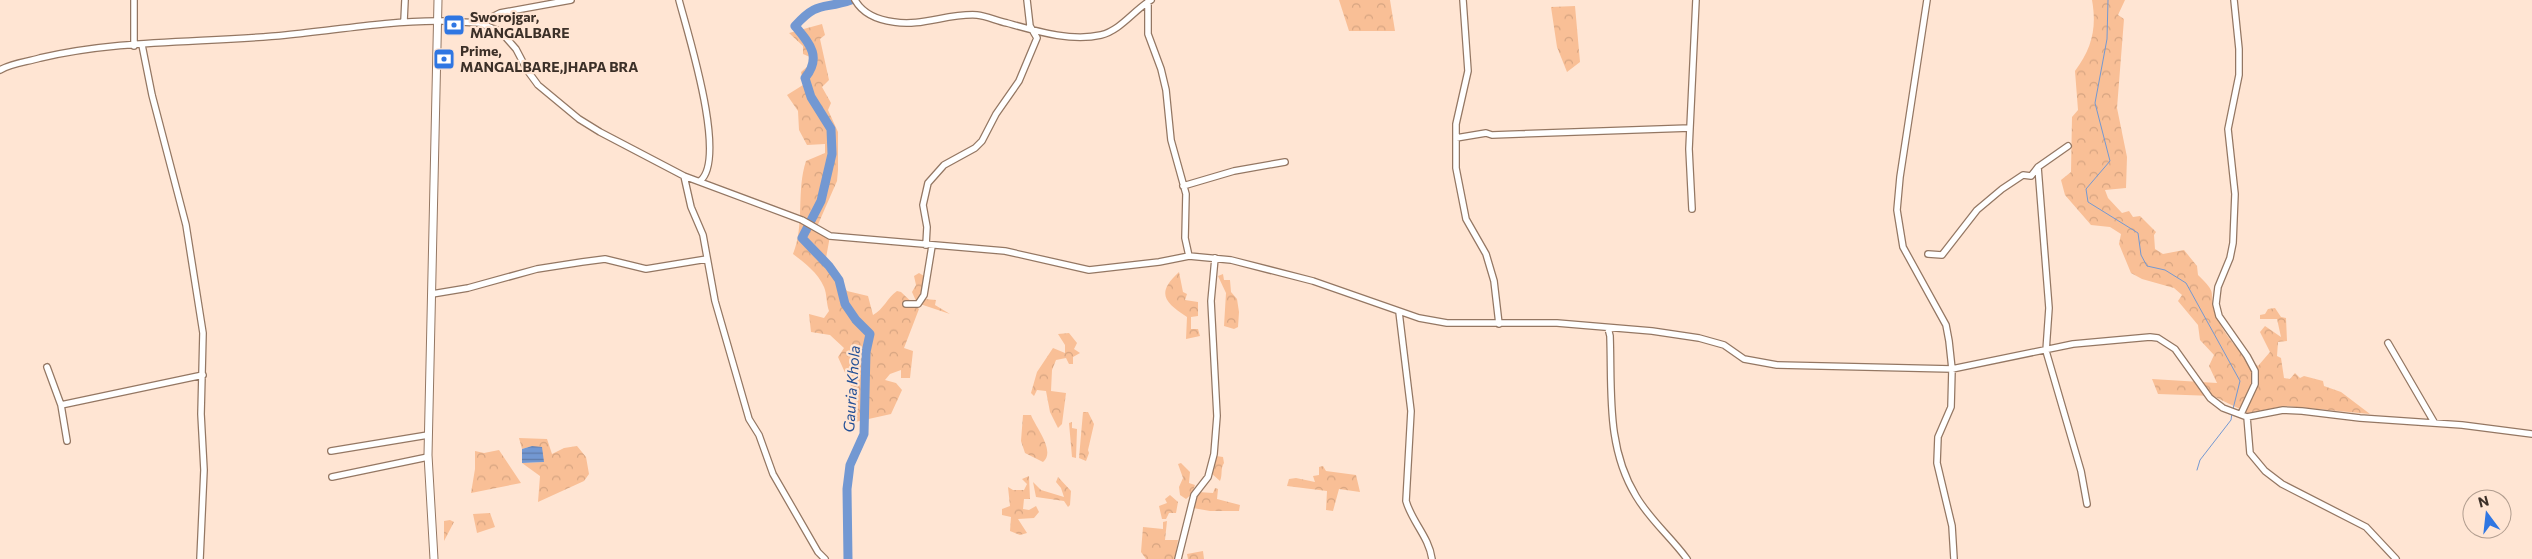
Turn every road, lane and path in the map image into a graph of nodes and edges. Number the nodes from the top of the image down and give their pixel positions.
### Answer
1 (134, 0) edge
2 (405, 0) edge
3 (438, 0) edge
4 (442, 0) edge
5 (571, 0) edge
6 (679, 0) edge
7 (1027, 0) edge
8 (1463, 0) edge
9 (1696, 0) edge
10 (1927, 0) edge
11 (2234, 0) edge
12 (1149, 1) edge
13 (857, 3) edge
14 (404, 21) junction
15 (439, 21) junction
16 (480, 23) junction
17 (1034, 30) junction
18 (142, 45) junction
19 (134, 46) junction
20 (0, 70) edge
21 (1690, 128) junction
22 (1456, 138) junction
23 (2068, 146) dead end
24 (1285, 162) dead end
25 (2038, 167) junction
26 (684, 176) junction
27 (700, 181) junction
28 (1184, 186) junction
29 (1692, 209) dead end
30 (929, 245) junction
31 (1928, 254) dead end
32 (1189, 256) junction
33 (1215, 258) junction
34 (707, 259) junction
35 (432, 294) junction
36 (906, 304) dead end
37 (1399, 312) junction
38 (1499, 324) junction
39 (1608, 328) junction
40 (2388, 343) dead end
41 (2046, 351) junction
42 (47, 367) dead end
43 (1952, 369) junction
44 (202, 375) junction
45 (61, 405) junction
46 (2236, 412) junction
47 (2247, 417) junction
48 (2434, 422) junction
49 (2532, 434) edge
50 (428, 435) junction
51 (67, 441) dead end
52 (331, 452) dead end
53 (428, 457) junction
54 (332, 477) dead end
55 (2087, 504) dead end
56 (200, 559) edge
57 (434, 559) edge
58 (825, 559) edge
59 (1178, 559) edge
60 (1432, 559) edge
61 (1686, 559) edge
62 (1954, 559) edge
63 (2396, 559) edge

1 - 19 street
2 - 14 street
3 - 15 main road
4 - 15 main road
5 - 16 street
6 - 27 street
7 - 17 street
8 - 22 street
9 - 21 street
10 - 43 street
11 - 46 street
12 - 17 street
12 - 28 street
13 - 17 street
14 - 15 street
14 - 18 street
15 - 16 street
15 - 35 main road
16 - 26 street
17 - 30 street
18 - 19 street
18 - 44 street
19 - 20 street
21 - 22 street
21 - 29 street
22 - 38 street
23 - 25 street
24 - 28 street
25 - 31 street
25 - 41 street
26 - 27 street
26 - 34 street
27 - 30 street
28 - 32 street
30 - 32 street
30 - 36 street
32 - 33 street
33 - 37 street
33 - 59 street
34 - 35 street
34 - 58 street
35 - 50 main road
37 - 38 street
37 - 60 street
38 - 39 street
39 - 43 street
39 - 61 street
40 - 48 street
41 - 43 street
41 - 46 street
41 - 55 street
42 - 45 street
43 - 62 street
44 - 45 street
44 - 56 street
45 - 51 street
46 - 47 street
47 - 48 street
47 - 63 street
48 - 49 street
50 - 52 street
50 - 53 main road
53 - 54 street
53 - 57 main road

